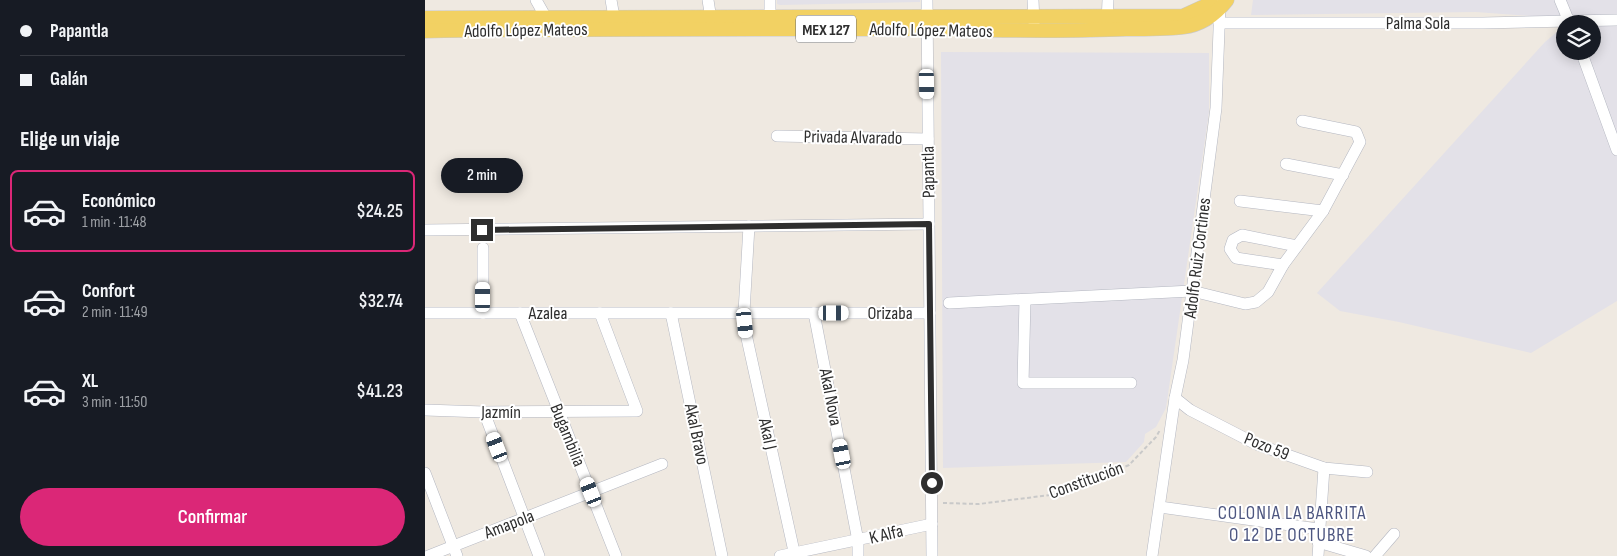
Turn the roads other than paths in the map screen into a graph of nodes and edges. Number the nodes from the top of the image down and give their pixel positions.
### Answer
1 (536, 0) edge
2 (611, 0) edge
3 (708, 0) edge
4 (770, 0) edge
5 (927, 0) edge
6 (1033, 0) edge
7 (1108, 0) edge
8 (1560, 0) edge
9 (1219, 2) edge
10 (1567, 15) edge
11 (1034, 16) junction
12 (1107, 16) junction
13 (614, 17) junction
14 (770, 17) junction
15 (425, 18) edge
16 (1617, 20) edge
17 (1601, 21) edge
18 (1556, 22) edge
19 (549, 23) junction
20 (712, 23) junction
21 (927, 23) junction
22 (1219, 23) junction
23 (1106, 30) junction
24 (425, 31) edge
25 (1034, 32) junction
26 (1584, 60) edge
27 (1302, 121) dead end
28 (777, 136) dead end
29 (928, 139) junction
30 (1617, 150) edge
31 (1286, 164) dead end
32 (1343, 175) junction
33 (1240, 201) dead end
34 (1323, 211) junction
35 (929, 224) junction
36 (749, 226) junction
37 (425, 230) edge
38 (1297, 246) junction
39 (483, 248) dead end
40 (1283, 265) junction
41 (1192, 291) junction
42 (1025, 300) junction
43 (949, 303) dead end
44 (744, 312) junction
45 (425, 313) edge
46 (483, 313) junction
47 (520, 313) junction
48 (600, 313) junction
49 (671, 313) junction
50 (815, 313) junction
51 (930, 313) junction
52 (1131, 383) dead end
53 (1175, 398) junction
54 (425, 410) edge
55 (484, 412) junction
56 (559, 412) junction
57 (662, 464) dead end
58 (1323, 468) junction
59 (1367, 472) dead end
60 (425, 473) edge
61 (591, 492) junction
62 (1160, 507) junction
63 (525, 518) junction
64 (932, 524) junction
65 (1318, 529) junction
66 (1394, 534) dead end
67 (858, 541) junction
68 (1318, 542) junction
69 (455, 551) edge
70 (795, 555) edge
71 (428, 556) edge
72 (539, 556) edge
73 (616, 556) edge
74 (722, 556) edge
75 (780, 556) edge
76 (858, 556) edge
77 (932, 556) edge
78 (1152, 556) edge
79 (1317, 556) edge
80 (1366, 556) edge
81 (1375, 556) edge

1 - 19 street
2 - 13 street
3 - 20 street
4 - 14 street
5 - 21 street, Papantla
6 - 11 street
7 - 12 street
8 - 10 street
9 - 12 main road, Adolfo López Mateos / MEX 127
9 - 22 street, Adolfo Ruiz Cortines
9 - 23 main road, Adolfo López Mateos / MEX 127
11 - 12 main road, Adolfo López Mateos / MEX 127
11 - 21 main road, Adolfo López Mateos / MEX 127
11 - 25 street
12 - 23 street
13 - 19 main road, Adolfo López Mateos / MEX 127
13 - 20 main road, Adolfo López Mateos / MEX 127
14 - 20 main road, Adolfo López Mateos / MEX 127
14 - 21 main road, Adolfo López Mateos / MEX 127
15 - 19 main road, Adolfo López Mateos / MEX 127
16 - 17 street, Palma Sola
18 - 22 street, Palma Sola
19 - 20 main road, Adolfo López Mateos / MEX 127
19 - 24 main road, Adolfo López Mateos / MEX 127
20 - 21 main road, Adolfo López Mateos / MEX 127
21 - 25 main road, Adolfo López Mateos / MEX 127
21 - 29 street, Papantla
22 - 41 street, Adolfo Ruiz Cortines
23 - 25 main road, Adolfo López Mateos / MEX 127
26 - 30 street
27 - 32 street
28 - 29 street, Privada Alvarado
29 - 35 street, Papantla
31 - 32 street
32 - 34 street
33 - 34 street
34 - 38 street
35 - 36 street
35 - 51 street, Papantla
36 - 37 street
36 - 44 street, Akal J
38 - 40 street
38 - 40 street
39 - 46 street
40 - 41 street
41 - 42 street
41 - 53 street, Adolfo Ruiz Cortines
42 - 43 street
42 - 52 street
44 - 49 street, Orizaba
44 - 50 street, Orizaba
44 - 70 street, Akal J
45 - 46 street, Azalea
46 - 47 street, Azalea
47 - 48 street, Azalea
47 - 56 street, Bugambilia
48 - 49 street, Azalea
48 - 56 street, Jazmín
49 - 74 street, Akal Bravo
50 - 51 street, Orizaba
50 - 67 street, Akal Nova
51 - 64 street, Papantla
53 - 58 street, Pozo 59
53 - 62 street, Adolfo Ruiz Cortines
54 - 55 street, Jazmín
55 - 56 street, Jazmín
55 - 63 street
56 - 61 street, Bugambilia
57 - 61 street, Amapola
58 - 59 street, Pozo 59
58 - 65 street
60 - 69 street
61 - 63 street, Amapola
61 - 73 street, Bugambilia
62 - 65 street
62 - 78 street, Adolfo Ruiz Cortines
63 - 69 street, Amapola
63 - 72 street
64 - 67 street, K Alfa
64 - 77 street, Papantla
65 - 68 street
66 - 81 street
67 - 70 street, K Alfa
67 - 76 street, Akal Nova
68 - 79 street
68 - 80 street
69 - 71 street, Amapola
70 - 75 street, K Alfa

